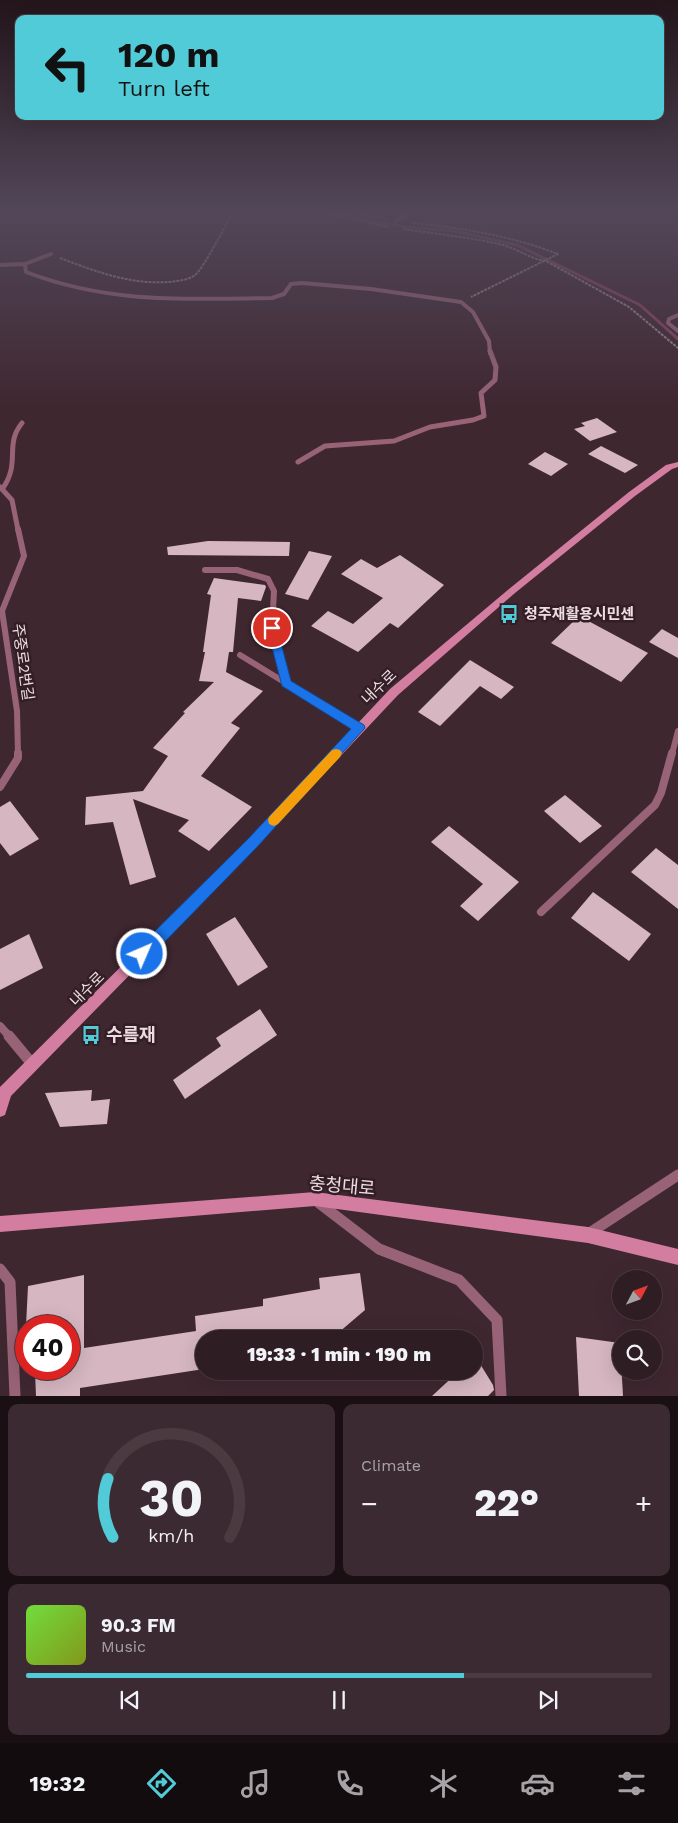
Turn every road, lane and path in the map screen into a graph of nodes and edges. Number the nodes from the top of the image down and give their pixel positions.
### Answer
1 (40, 277) edge
2 (118, 277) edge
3 (190, 277) edge
4 (512, 277) edge
5 (573, 277) edge
6 (461, 302) junction
7 (678, 315) edge
8 (678, 331) edge
9 (678, 348) edge
10 (22, 423) dead end
11 (298, 462) dead end
12 (678, 464) edge
13 (1, 488) edge
14 (206, 570) dead end
15 (240, 655) dead end
16 (286, 684) junction
17 (359, 728) junction
18 (678, 731) edge
19 (0, 787) edge
20 (541, 912) dead end
21 (0, 1026) edge
22 (33, 1065) junction
23 (2, 1094) edge
24 (0, 1110) edge
25 (678, 1174) edge
26 (315, 1200) junction
27 (0, 1224) edge
28 (588, 1235) junction
29 (678, 1257) edge
30 (0, 1269) edge
31 (15, 1396) edge
32 (501, 1396) edge

1 - 6 lane
2 - 3 path
4 - 6 path
5 - 9 path
6 - 11 lane
7 - 8 lane
10 - 13 lane
12 - 17 street, 내수로
13 - 19 lane, 주중로2번길
14 - 16 lane
15 - 16 lane
16 - 17 lane
17 - 22 street, 내수로
18 - 20 lane
21 - 22 lane
22 - 23 street, 내수로
23 - 24 street
25 - 28 lane
26 - 27 street, 충청대로
26 - 28 street, 충청대로
26 - 32 lane
28 - 29 street, 충청대로
30 - 31 lane

